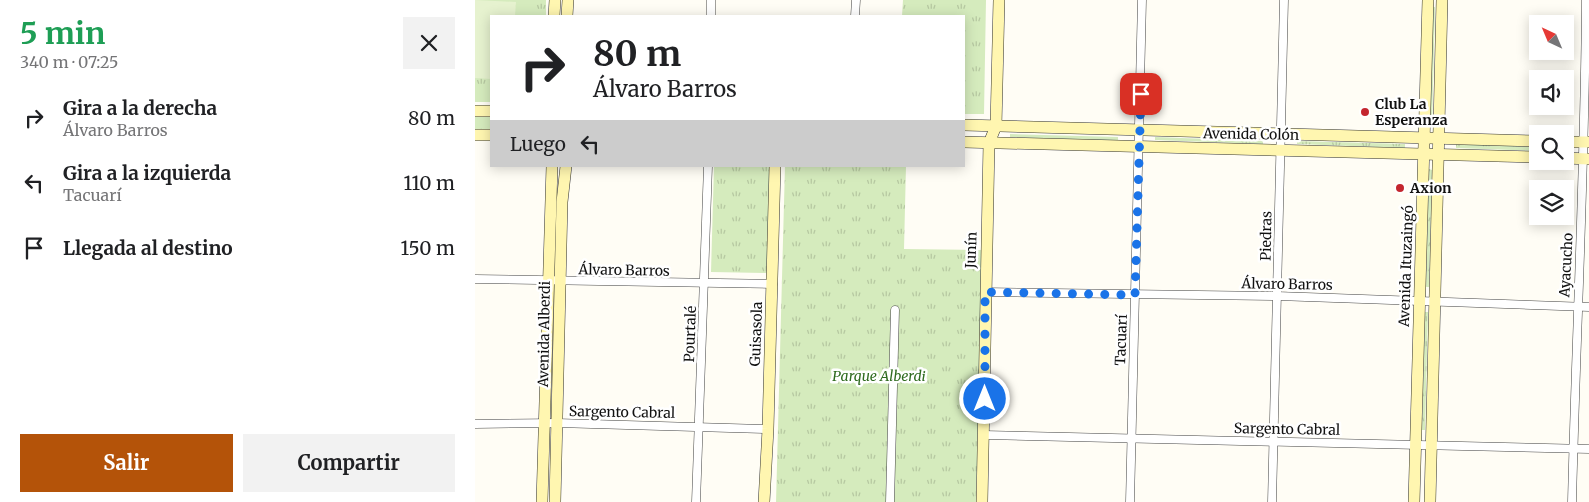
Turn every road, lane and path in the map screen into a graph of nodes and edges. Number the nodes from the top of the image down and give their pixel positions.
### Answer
1 (555, 0) edge
2 (568, 0) edge
3 (711, 0) edge
4 (855, 0) edge
5 (999, 0) edge
6 (1142, 0) edge
7 (1284, 0) edge
8 (1428, 0) edge
9 (1442, 0) edge
10 (1586, 0) edge
11 (554, 15) edge
12 (567, 15) edge
13 (711, 15) edge
14 (855, 15) edge
15 (475, 111) edge
16 (490, 111) edge
17 (965, 125) edge
18 (996, 126) junction
19 (1140, 132) junction
20 (475, 134) edge
21 (490, 135) edge
22 (1280, 135) junction
23 (1424, 138) junction
24 (1438, 139) junction
25 (1529, 141) edge
26 (965, 142) edge
27 (1574, 142) edge
28 (1587, 142) edge
29 (989, 143) junction
30 (1139, 148) junction
31 (1279, 150) junction
32 (1424, 152) junction
33 (1438, 153) junction
34 (1529, 157) edge
35 (1574, 158) edge
36 (1587, 159) edge
37 (552, 167) edge
38 (566, 167) edge
39 (708, 167) edge
40 (775, 167) edge
41 (475, 279) edge
42 (548, 281) junction
43 (560, 281) junction
44 (704, 283) junction
45 (773, 284) junction
46 (985, 292) junction
47 (1135, 295) junction
48 (1277, 296) junction
49 (1420, 301) junction
50 (1434, 302) junction
51 (1577, 306) junction
52 (1589, 306) edge
53 (895, 310) dead end
54 (557, 423) junction
55 (475, 424) edge
56 (544, 425) junction
57 (700, 426) junction
58 (769, 429) junction
59 (984, 434) junction
60 (1130, 437) junction
61 (1273, 441) junction
62 (1414, 444) junction
63 (1430, 445) junction
64 (1573, 449) junction
65 (1589, 449) edge
66 (542, 502) edge
67 (555, 502) edge
68 (697, 502) edge
69 (764, 502) edge
70 (890, 502) edge
71 (982, 502) edge
72 (1130, 502) edge
73 (1272, 502) edge
74 (1414, 502) edge
75 (1430, 502) edge
76 (1572, 502) edge

1 - 11 main road
2 - 12 main road
3 - 13 street
4 - 14 street
5 - 18 main road, Junín
6 - 19 street, Tacuarí
7 - 22 street, Piedras
8 - 23 main road, Avenida Ituzaingó
9 - 24 main road, Avenida Ituzaingó
10 - 28 street, Ayacucho
15 - 16 main road
17 - 18 main road, Avenida Colón
18 - 19 main road, Avenida Colón
18 - 29 main road, Junín
19 - 22 main road, Avenida Colón
19 - 30 street, Tacuarí
20 - 21 main road
22 - 23 main road, Avenida Colón
22 - 31 street, Piedras
23 - 24 main road, Avenida Colón
23 - 32 main road, Avenida Ituzaingó
24 - 25 main road, Avenida Colón
24 - 33 main road, Avenida Ituzaingó
26 - 29 main road, Avenida Colón
27 - 28 main road
28 - 36 street, Ayacucho
29 - 30 main road, Avenida Colón
29 - 46 main road, Junín
30 - 31 main road, Avenida Colón
30 - 47 street, Tacuarí
31 - 32 main road, Avenida Colón
31 - 48 street, Piedras
32 - 33 main road, Avenida Colón
32 - 49 main road, Avenida Ituzaingó
33 - 34 main road, Avenida Colón
33 - 50 main road, Avenida Ituzaingó
35 - 36 main road
36 - 51 street, Ayacucho
37 - 42 main road, Avenida Alberdi
38 - 43 main road, Avenida Alberdi
39 - 44 street, Pourtalé
40 - 45 main road, Guisasola
41 - 42 street, Álvaro Barros
42 - 43 street, Álvaro Barros
42 - 56 main road, Avenida Alberdi
43 - 44 street, Álvaro Barros
43 - 54 main road, Avenida Alberdi
44 - 45 street, Álvaro Barros
44 - 57 street, Pourtalé
45 - 58 main road, Guisasola
46 - 47 street, Álvaro Barros
46 - 59 main road, Junín
47 - 48 street, Álvaro Barros
47 - 60 street, Tacuarí
48 - 49 street, Álvaro Barros
48 - 61 street, Piedras
49 - 50 street, Álvaro Barros
49 - 62 main road, Avenida Ituzaingó
50 - 51 street, Álvaro Barros
50 - 63 main road, Avenida Ituzaingó
51 - 52 street, Álvaro Barros
51 - 64 street, Ayacucho
53 - 70 street
54 - 56 street, Sargento Cabral
54 - 57 street, Sargento Cabral
54 - 67 main road, Avenida Alberdi
55 - 56 street, Sargento Cabral
56 - 66 main road, Avenida Alberdi
57 - 58 street, Sargento Cabral
57 - 68 street, Pourtalé
58 - 69 main road, Guisasola
59 - 60 street, Sargento Cabral
59 - 71 main road, Junín
60 - 61 street, Sargento Cabral
60 - 72 street, Tacuarí
61 - 62 street, Sargento Cabral
61 - 73 street, Piedras
62 - 63 street, Sargento Cabral
62 - 74 main road, Avenida Ituzaingó
63 - 64 street, Sargento Cabral
63 - 75 main road, Avenida Ituzaingó
64 - 65 street, Sargento Cabral
64 - 76 street, Ayacucho

